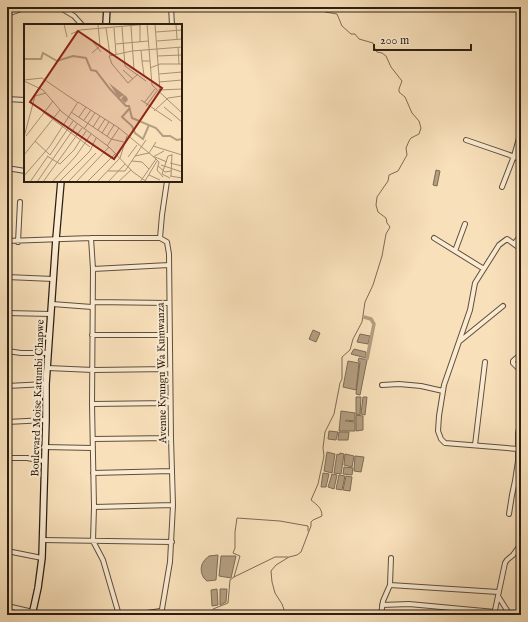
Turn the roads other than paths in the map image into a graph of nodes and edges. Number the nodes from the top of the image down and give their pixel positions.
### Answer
1 (27, 7) edge
2 (59, 7) edge
3 (107, 7) edge
4 (171, 7) edge
5 (7, 14) edge
6 (81, 24) edge
7 (106, 24) edge
8 (172, 24) edge
9 (7, 99) edge
10 (24, 100) edge
11 (521, 131) edge
12 (466, 140) dead end
13 (514, 156) junction
14 (521, 159) edge
15 (7, 168) edge
16 (24, 171) edge
17 (61, 182) edge
18 (167, 182) edge
19 (502, 186) dead end
20 (20, 202) dead end
21 (466, 224) dead end
22 (521, 236) edge
23 (91, 238) junction
24 (160, 238) junction
25 (434, 238) dead end
26 (56, 239) junction
27 (7, 241) edge
28 (18, 242) junction
29 (514, 244) junction
30 (521, 249) edge
31 (455, 251) junction
32 (168, 265) junction
33 (93, 269) junction
34 (484, 269) junction
35 (7, 277) edge
36 (53, 279) junction
37 (93, 302) junction
38 (169, 303) junction
39 (52, 304) junction
40 (504, 306) dead end
41 (92, 307) junction
42 (7, 313) edge
43 (51, 314) junction
44 (92, 335) junction
45 (169, 335) junction
46 (459, 341) junction
47 (7, 351) edge
48 (48, 353) junction
49 (521, 354) edge
50 (485, 362) dead end
51 (48, 368) junction
52 (170, 369) junction
53 (93, 370) junction
54 (521, 371) edge
55 (46, 384) junction
56 (382, 385) dead end
57 (7, 386) edge
58 (443, 391) junction
59 (170, 403) junction
60 (92, 404) junction
61 (521, 419) edge
62 (46, 420) junction
63 (7, 422) edge
64 (170, 438) junction
65 (93, 439) junction
66 (475, 445) junction
67 (44, 448) junction
68 (93, 448) junction
69 (518, 449) junction
70 (7, 458) edge
71 (44, 460) junction
72 (172, 471) junction
73 (93, 473) junction
74 (173, 505) junction
75 (94, 507) junction
76 (509, 514) dead end
77 (42, 540) junction
78 (92, 541) junction
79 (172, 542) junction
80 (521, 544) edge
81 (7, 551) edge
82 (42, 558) junction
83 (391, 558) dead end
84 (390, 585) junction
85 (498, 594) junction
86 (382, 605) junction
87 (7, 606) edge
88 (521, 611) edge
89 (161, 613) edge
90 (495, 613) edge
91 (33, 614) edge
92 (94, 615) edge
93 (119, 615) edge
94 (132, 615) edge
95 (381, 615) edge
96 (510, 615) edge
97 (516, 615) edge

1 - 5 street
2 - 6 street
3 - 7 street
4 - 8 street
9 - 10 street
11 - 13 street
12 - 13 street
13 - 14 street
13 - 19 street
15 - 16 street
17 - 26 street, Boulevard Moise Katumbi Chapwe
18 - 24 street
20 - 28 street
21 - 31 street
22 - 29 street
23 - 24 street
23 - 26 street
23 - 33 street
24 - 32 street, Avenue Kyungu Wa Kumwanza
25 - 31 street
26 - 28 street
26 - 36 street, Boulevard Moise Katumbi Chapwe
27 - 28 street
29 - 30 street
29 - 34 street
31 - 34 street
32 - 33 street
32 - 38 street, Avenue Kyungu Wa Kumwanza
33 - 37 street
34 - 46 street
35 - 36 street
36 - 39 street, Boulevard Moise Katumbi Chapwe
37 - 38 street
37 - 41 street
38 - 45 street, Avenue Kyungu Wa Kumwanza
39 - 41 street
39 - 43 street, Boulevard Moise Katumbi Chapwe
40 - 46 street
41 - 44 street
42 - 43 street
43 - 48 street, Boulevard Moise Katumbi Chapwe
44 - 45 street
44 - 53 street
45 - 52 street, Avenue Kyungu Wa Kumwanza
46 - 58 street
47 - 48 street
48 - 51 street, Boulevard Moise Katumbi Chapwe
49 - 54 street
50 - 66 street
51 - 53 street
51 - 55 street, Boulevard Moise Katumbi Chapwe
52 - 53 street
52 - 59 street, Avenue Kyungu Wa Kumwanza
53 - 60 street
55 - 57 street
55 - 62 street, Boulevard Moise Katumbi Chapwe
56 - 58 street
58 - 66 street
59 - 60 street
59 - 64 street, Avenue Kyungu Wa Kumwanza
60 - 65 street
61 - 69 street
62 - 63 street
62 - 67 street, Boulevard Moise Katumbi Chapwe
64 - 65 street
64 - 72 street, Avenue Kyungu Wa Kumwanza
65 - 68 street
66 - 69 street
67 - 68 street
67 - 71 street, Boulevard Moise Katumbi Chapwe
68 - 73 street
69 - 76 street
70 - 71 street
71 - 77 street, Boulevard Moise Katumbi Chapwe
72 - 73 street
72 - 74 street, Avenue Kyungu Wa Kumwanza
73 - 75 street
74 - 75 street
74 - 79 street, Avenue Kyungu Wa Kumwanza
75 - 78 street
77 - 78 street
77 - 82 street, Boulevard Moise Katumbi Chapwe
78 - 79 street
78 - 93 street
79 - 89 street, Avenue Kyungu Wa Kumwanza
80 - 85 street
81 - 82 street
82 - 91 street, Boulevard Moise Katumbi Chapwe
83 - 84 street
84 - 85 street
84 - 86 street
85 - 90 street
85 - 96 street
86 - 90 street
86 - 95 street
87 - 91 street
88 - 97 street
89 - 94 street
92 - 93 street

